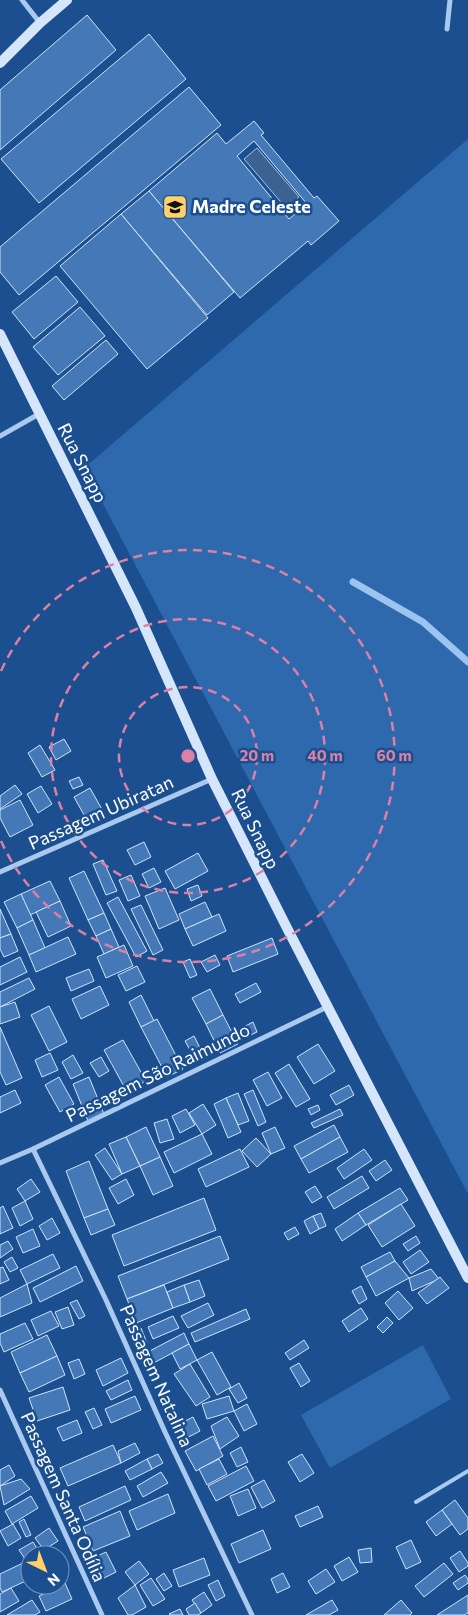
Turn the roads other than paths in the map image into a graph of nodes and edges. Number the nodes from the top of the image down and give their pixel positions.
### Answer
1 (22, 0) edge
2 (67, 0) edge
3 (450, 0) edge
4 (40, 23) junction
5 (447, 29) dead end
6 (0, 63) edge
7 (0, 334) edge
8 (39, 414) junction
9 (0, 436) edge
10 (212, 779) junction
11 (0, 872) edge
12 (328, 1006) junction
13 (33, 1149) junction
14 (0, 1163) edge
15 (468, 1278) edge
16 (0, 1390) edge
17 (468, 1471) edge
18 (416, 1502) dead end
19 (102, 1615) edge
20 (252, 1615) edge

1 - 4 street
2 - 4 main road
3 - 5 street
4 - 6 main road
7 - 8 main road, Rua Snapp
8 - 9 street
8 - 10 main road, Rua Snapp
10 - 11 street, Passagem Ubiratan
10 - 12 main road, Rua Snapp
12 - 13 street, Passagem São Raimundo
12 - 15 main road, Rua Snapp
13 - 14 street, Passagem São Raimundo
13 - 20 street, Passagem Natalina
16 - 19 street, Passagem Santa Odília
17 - 18 lane

